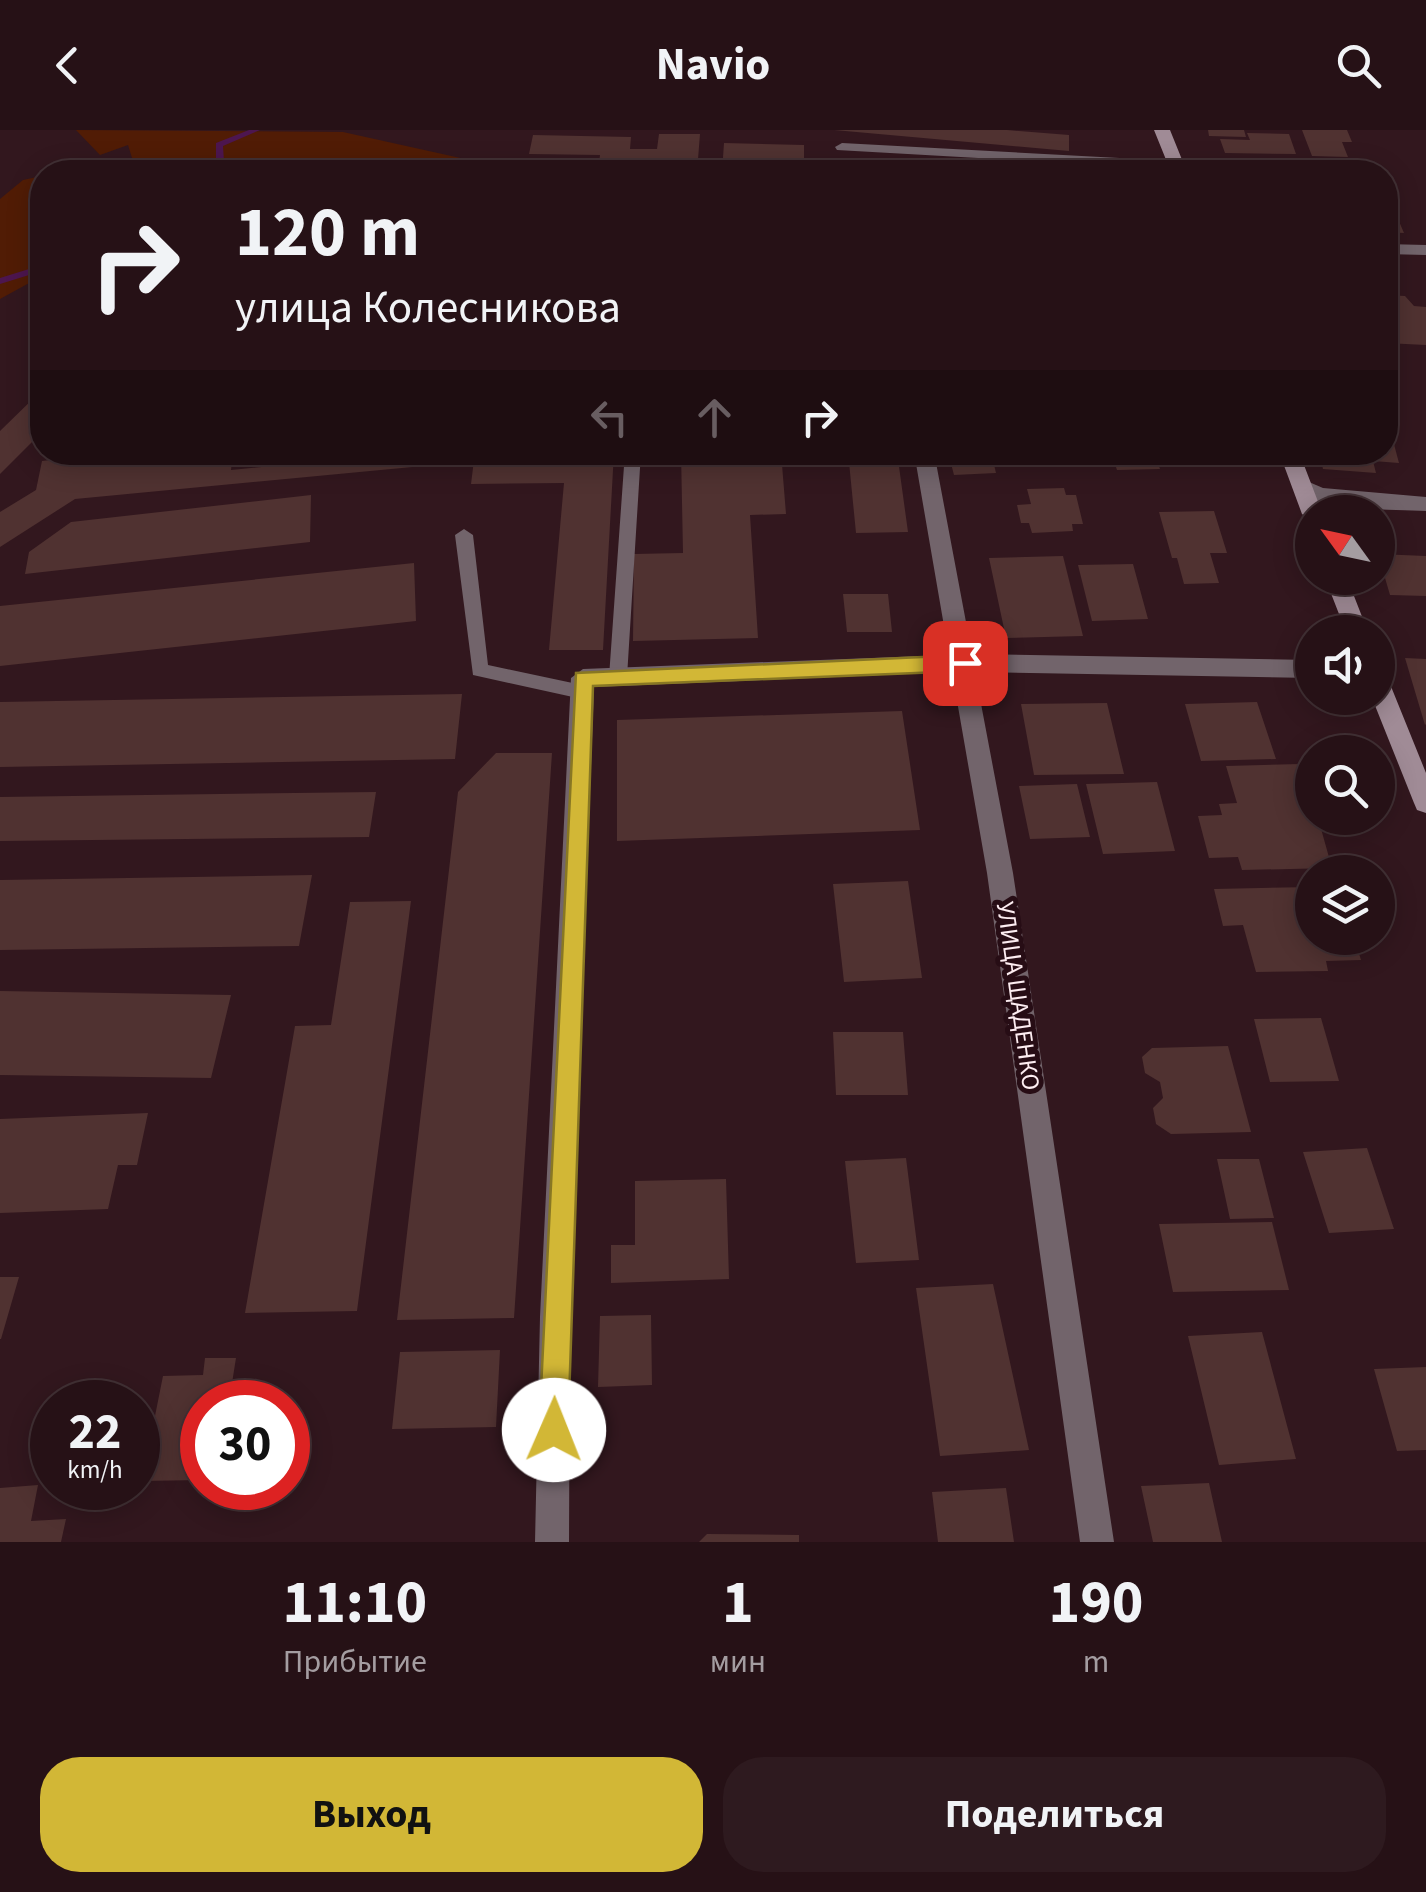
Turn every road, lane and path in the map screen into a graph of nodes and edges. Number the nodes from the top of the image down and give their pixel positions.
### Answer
1 (1162, 130) edge
2 (842, 146) dead end
3 (1047, 160) edge
4 (1174, 160) edge
5 (1398, 249) edge
6 (1426, 250) edge
7 (632, 465) edge
8 (927, 465) edge
9 (1294, 465) edge
10 (1302, 486) junction
11 (1305, 495) edge
12 (1426, 504) edge
13 (464, 535) dead end
14 (965, 663) junction
15 (1295, 669) edge
16 (618, 677) junction
17 (582, 692) junction
18 (1391, 715) edge
19 (1426, 803) edge
20 (552, 1542) edge
21 (1097, 1542) edge

1 - 4 main road
2 - 3 lane
5 - 6 street
7 - 16 lane
8 - 14 street, УЛИЦА ЩАДЕНКО
9 - 10 main road
10 - 11 main road
10 - 12 street
13 - 17 lane
14 - 15 street
14 - 16 street
14 - 21 street, УЛИЦА ЩАДЕНКО
16 - 17 street
17 - 20 street
18 - 19 main road

